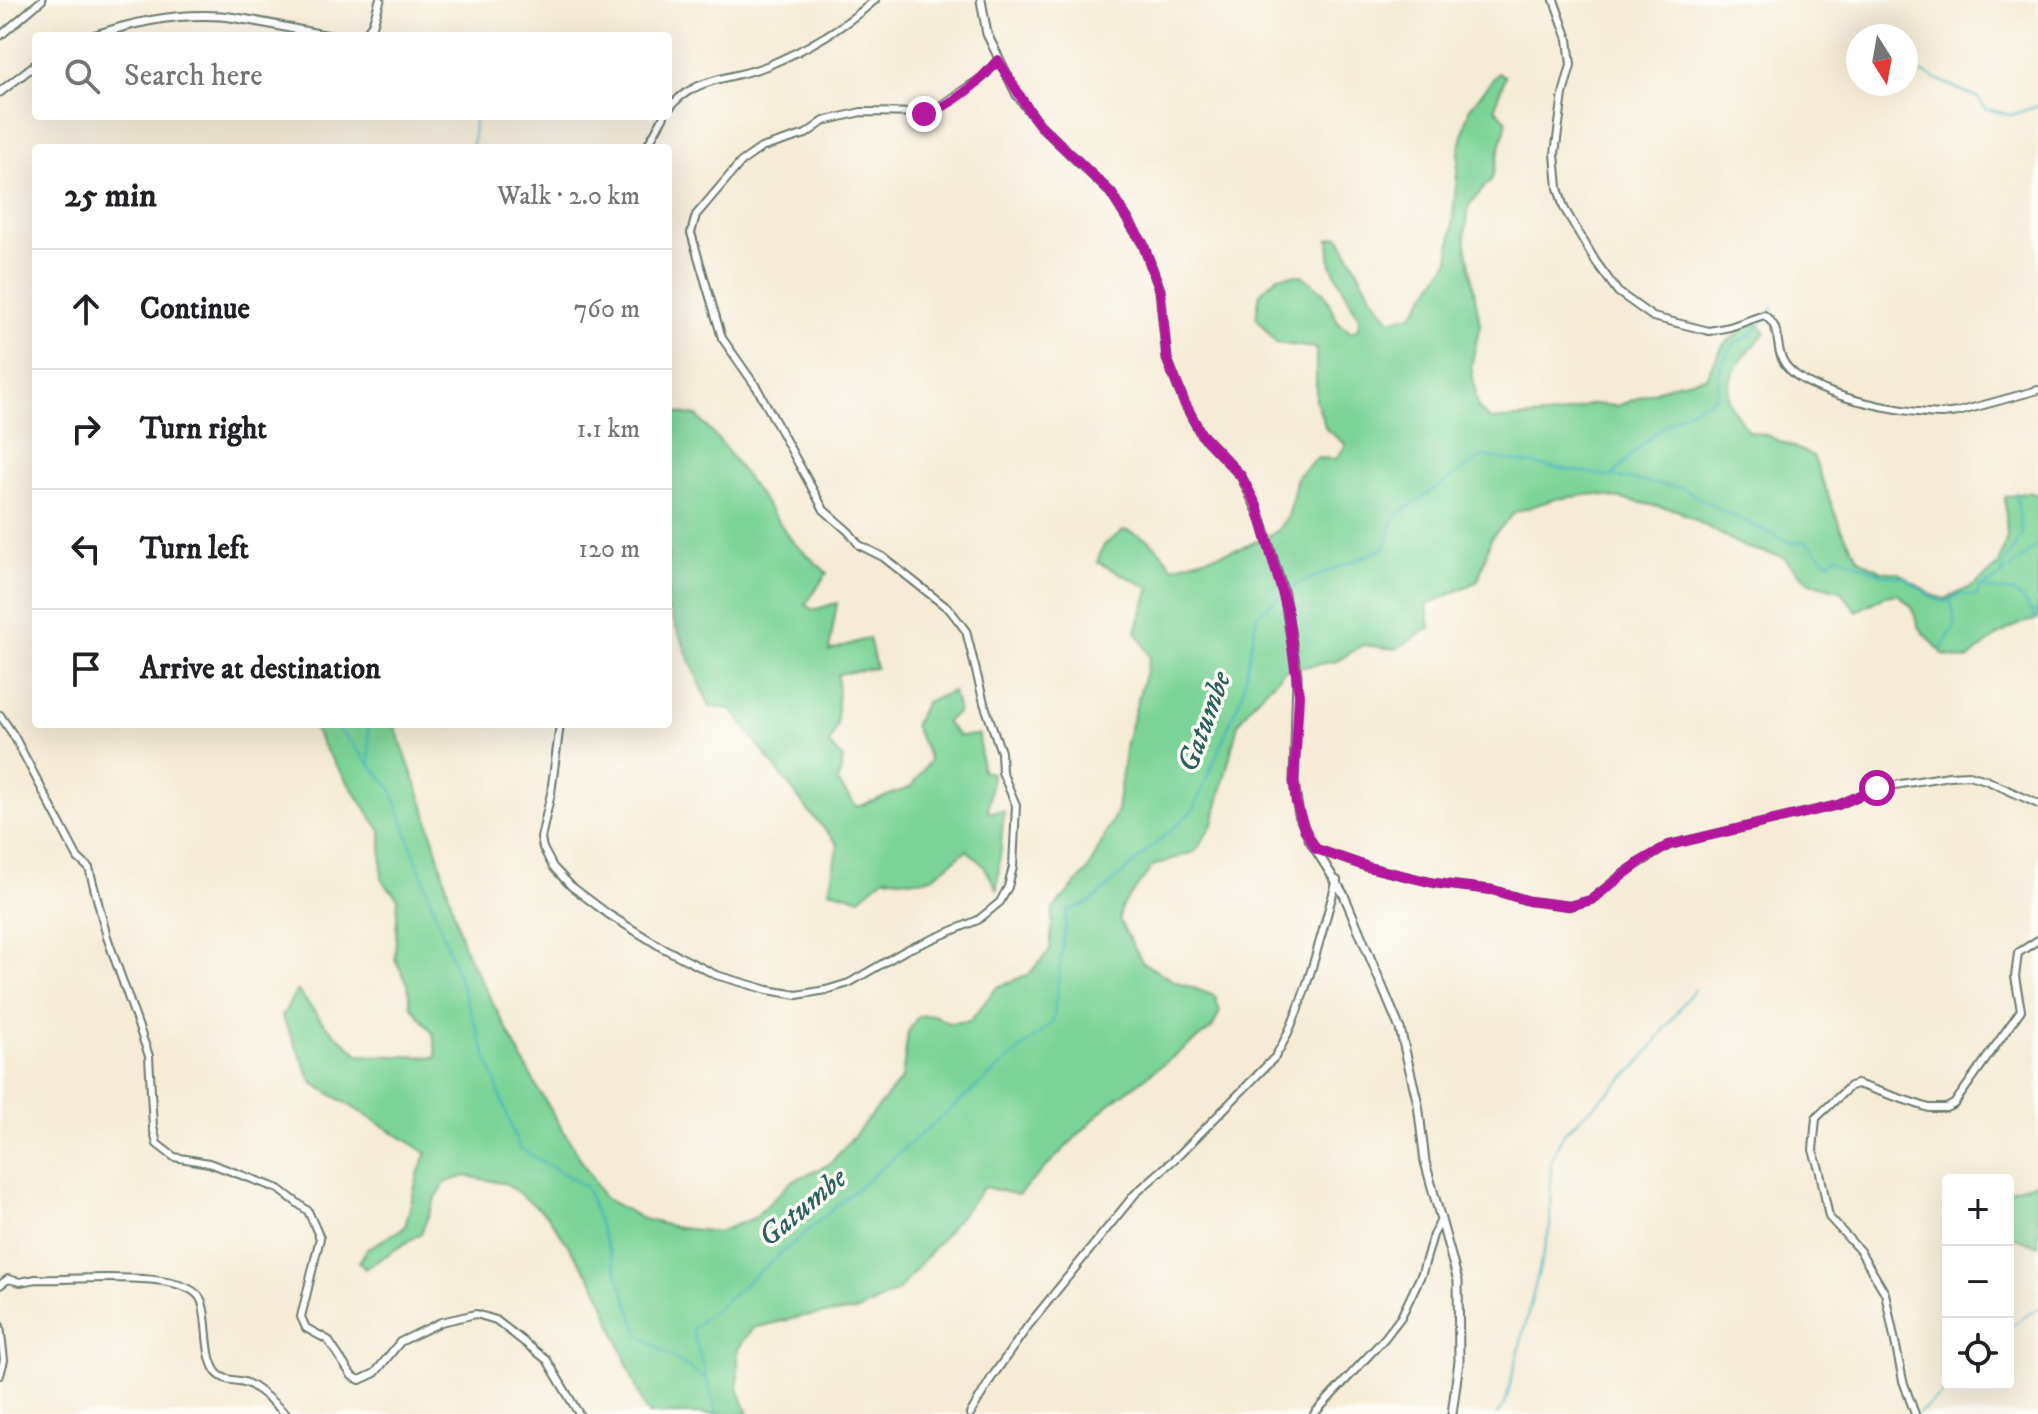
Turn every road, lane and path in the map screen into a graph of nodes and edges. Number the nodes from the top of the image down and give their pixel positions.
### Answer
1 (42, 0) edge
2 (380, 0) edge
3 (875, 0) edge
4 (981, 0) edge
5 (1554, 0) edge
6 (108, 32) edge
7 (310, 32) edge
8 (369, 32) edge
9 (0, 36) edge
10 (998, 60) junction
11 (32, 67) edge
12 (0, 92) edge
13 (672, 105) edge
14 (662, 120) edge
15 (648, 144) edge
16 (2038, 390) edge
17 (0, 715) edge
18 (559, 728) edge
19 (2038, 804) edge
20 (1316, 849) junction
21 (1337, 880) junction
22 (2038, 940) edge
23 (1440, 1222) junction
24 (0, 1285) edge
25 (0, 1326) edge
26 (0, 1375) edge
27 (286, 1414) edge
28 (579, 1414) edge
29 (970, 1414) edge
30 (1314, 1414) edge
31 (1452, 1414) edge
32 (1915, 1414) edge

1 - 9 street
2 - 8 main road
3 - 13 street
4 - 10 main road
5 - 16 street
6 - 7 main road
10 - 18 street
10 - 20 main road
11 - 12 main road
14 - 15 street
17 - 28 street
19 - 20 street
20 - 21 main road
21 - 23 main road
21 - 29 street
22 - 32 street
23 - 30 street
23 - 31 main road
24 - 27 street
25 - 26 street

